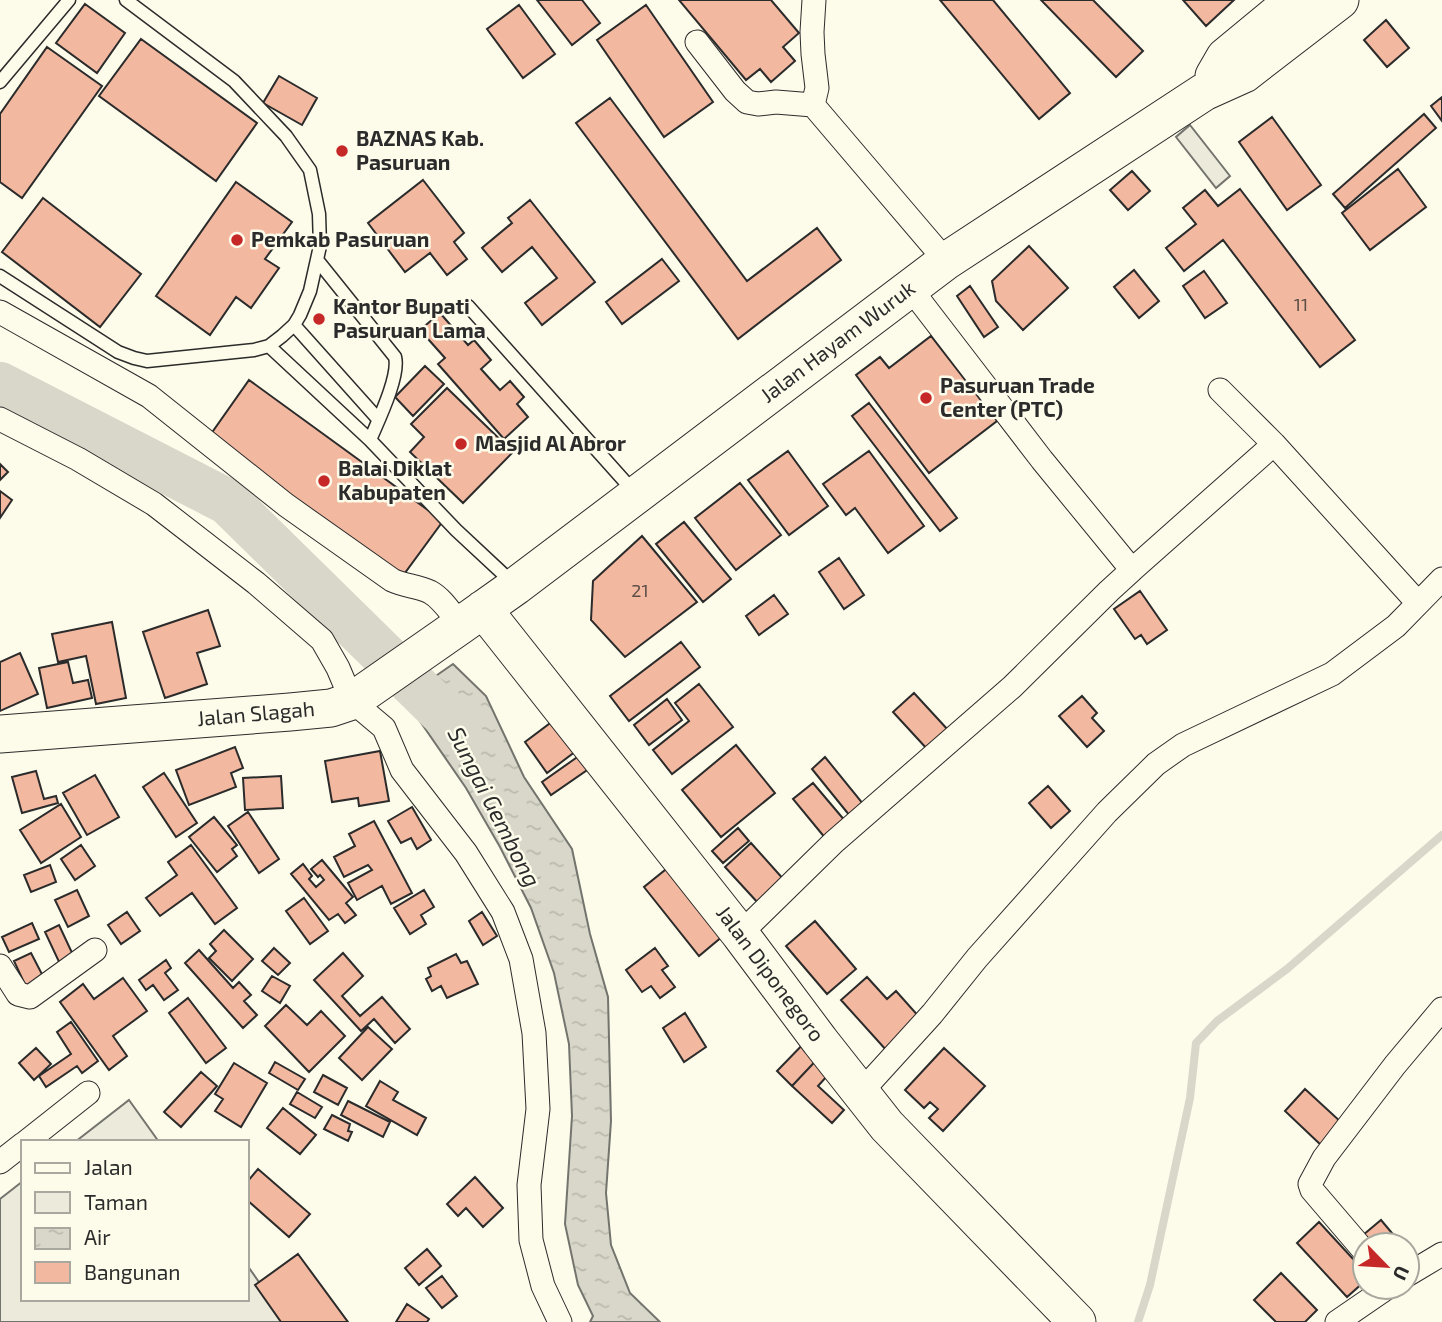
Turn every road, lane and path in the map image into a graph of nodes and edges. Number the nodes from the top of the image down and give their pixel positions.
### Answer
1 (69, 0) edge
2 (126, 0) edge
3 (814, 0) edge
4 (1294, 0) edge
5 (1340, 0) edge
6 (697, 41) dead end
7 (0, 82) edge
8 (1204, 92) junction
9 (813, 105) junction
10 (318, 261) junction
11 (946, 261) junction
12 (0, 276) edge
13 (909, 288) junction
14 (468, 306) dead end
15 (0, 312) edge
16 (294, 325) junction
17 (269, 346) junction
18 (1220, 390) dead end
19 (0, 419) edge
20 (378, 419) junction
21 (370, 440) junction
22 (1273, 444) junction
23 (636, 494) junction
24 (1132, 570) junction
25 (1442, 579) edge
26 (516, 586) junction
27 (1418, 603) junction
28 (465, 622) junction
29 (357, 698) junction
30 (0, 734) edge
31 (740, 934) junction
32 (95, 950) dead end
33 (0, 966) edge
34 (1442, 1009) edge
35 (861, 1091) junction
36 (88, 1093) dead end
37 (28, 1140) edge
38 (21, 1145) edge
39 (0, 1162) edge
40 (1351, 1236) edge
41 (1442, 1254) edge
42 (1421, 1267) edge
43 (1368, 1301) edge
44 (560, 1322) edge
45 (1077, 1322) edge
46 (1337, 1322) edge

1 - 7 lane
2 - 10 lane
3 - 9 street
4 - 8 main road, Jalan Hayam Wuruk
5 - 8 main road, Jalan Hayam Wuruk
6 - 9 street
8 - 11 main road, Jalan Hayam Wuruk
9 - 11 street
10 - 16 lane
10 - 20 lane
11 - 13 main road, Jalan Hayam Wuruk
12 - 17 lane
13 - 23 main road, Jalan Hayam Wuruk
13 - 24 street
14 - 23 lane
15 - 28 street
16 - 17 lane
16 - 20 lane
17 - 21 lane
18 - 22 street
19 - 29 street
20 - 21 lane
21 - 26 lane
22 - 24 street
22 - 27 street
23 - 26 main road, Jalan Hayam Wuruk
24 - 31 street
25 - 27 street
26 - 28 main road, Jalan Hayam Wuruk
27 - 35 street
28 - 29 main road, Jalan Slagah
28 - 31 main road, Jalan Diponegoro
29 - 30 main road, Jalan Slagah
29 - 44 street
31 - 35 main road, Jalan Diponegoro
32 - 33 street
34 - 40 street
35 - 45 main road, Jalan Diponegoro
36 - 37 street
38 - 39 street
41 - 42 street
43 - 46 street

